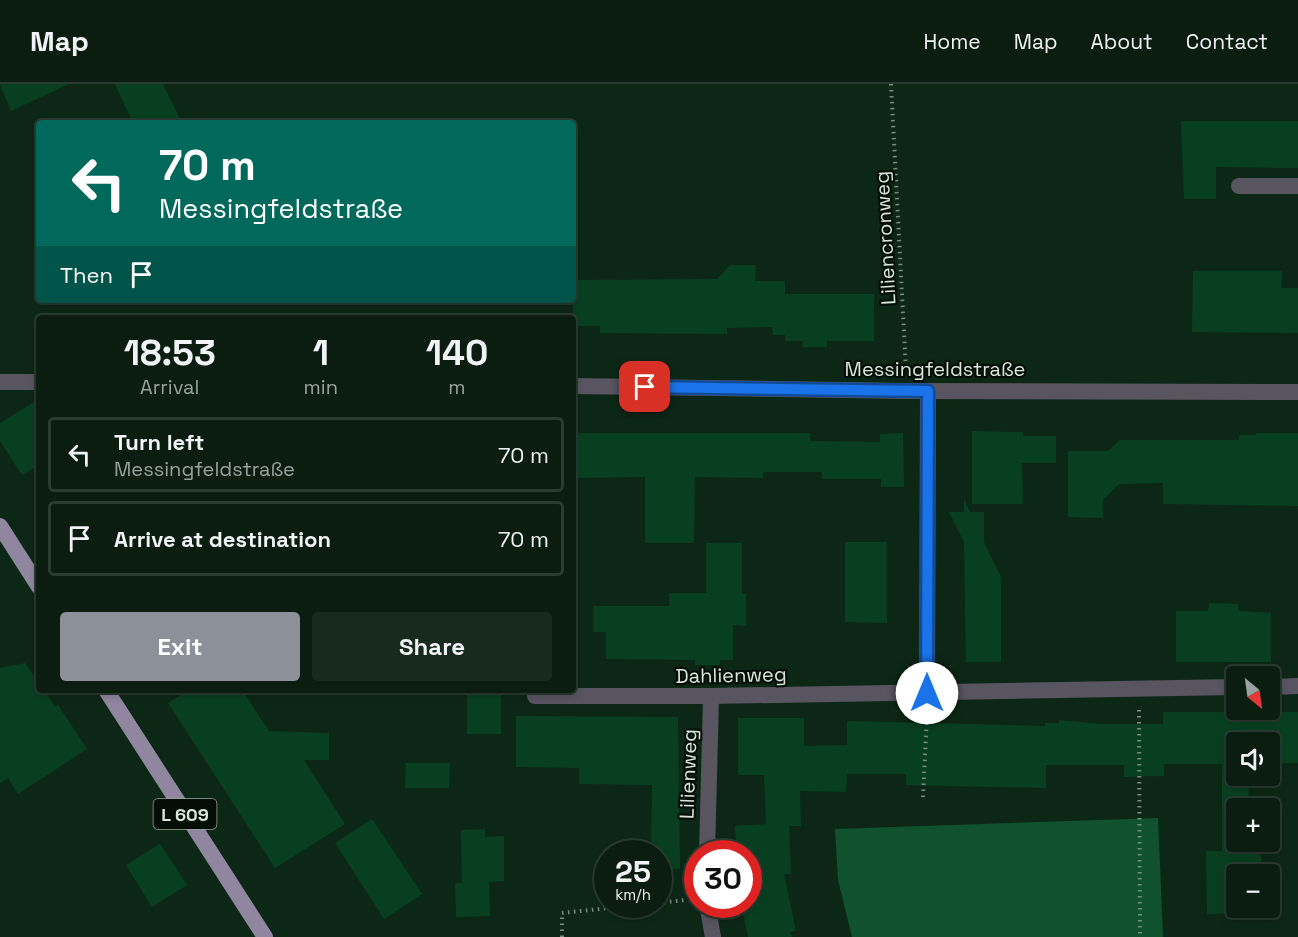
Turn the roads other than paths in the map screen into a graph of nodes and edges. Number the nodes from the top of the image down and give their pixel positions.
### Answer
1 (1239, 186) dead end
2 (1298, 186) edge
3 (0, 382) edge
4 (36, 382) edge
5 (576, 386) edge
6 (928, 391) junction
7 (1298, 392) edge
8 (0, 526) edge
9 (36, 582) edge
10 (1298, 686) edge
11 (1226, 687) edge
12 (1280, 687) edge
13 (108, 693) edge
14 (927, 693) junction
15 (535, 696) dead end
16 (711, 696) junction
17 (707, 840) edge
18 (710, 918) edge
19 (265, 937) edge
20 (713, 937) edge

1 - 2 street
3 - 4 street
5 - 6 street, Messingfeldstraße
6 - 7 street, Messingfeldstraße
6 - 14 street
8 - 9 main road
10 - 12 street
11 - 14 street, Dahlienweg
13 - 19 main road, L 609
14 - 16 street, Dahlienweg
15 - 16 street, Dahlienweg
16 - 17 street, Lilienweg
18 - 20 street

